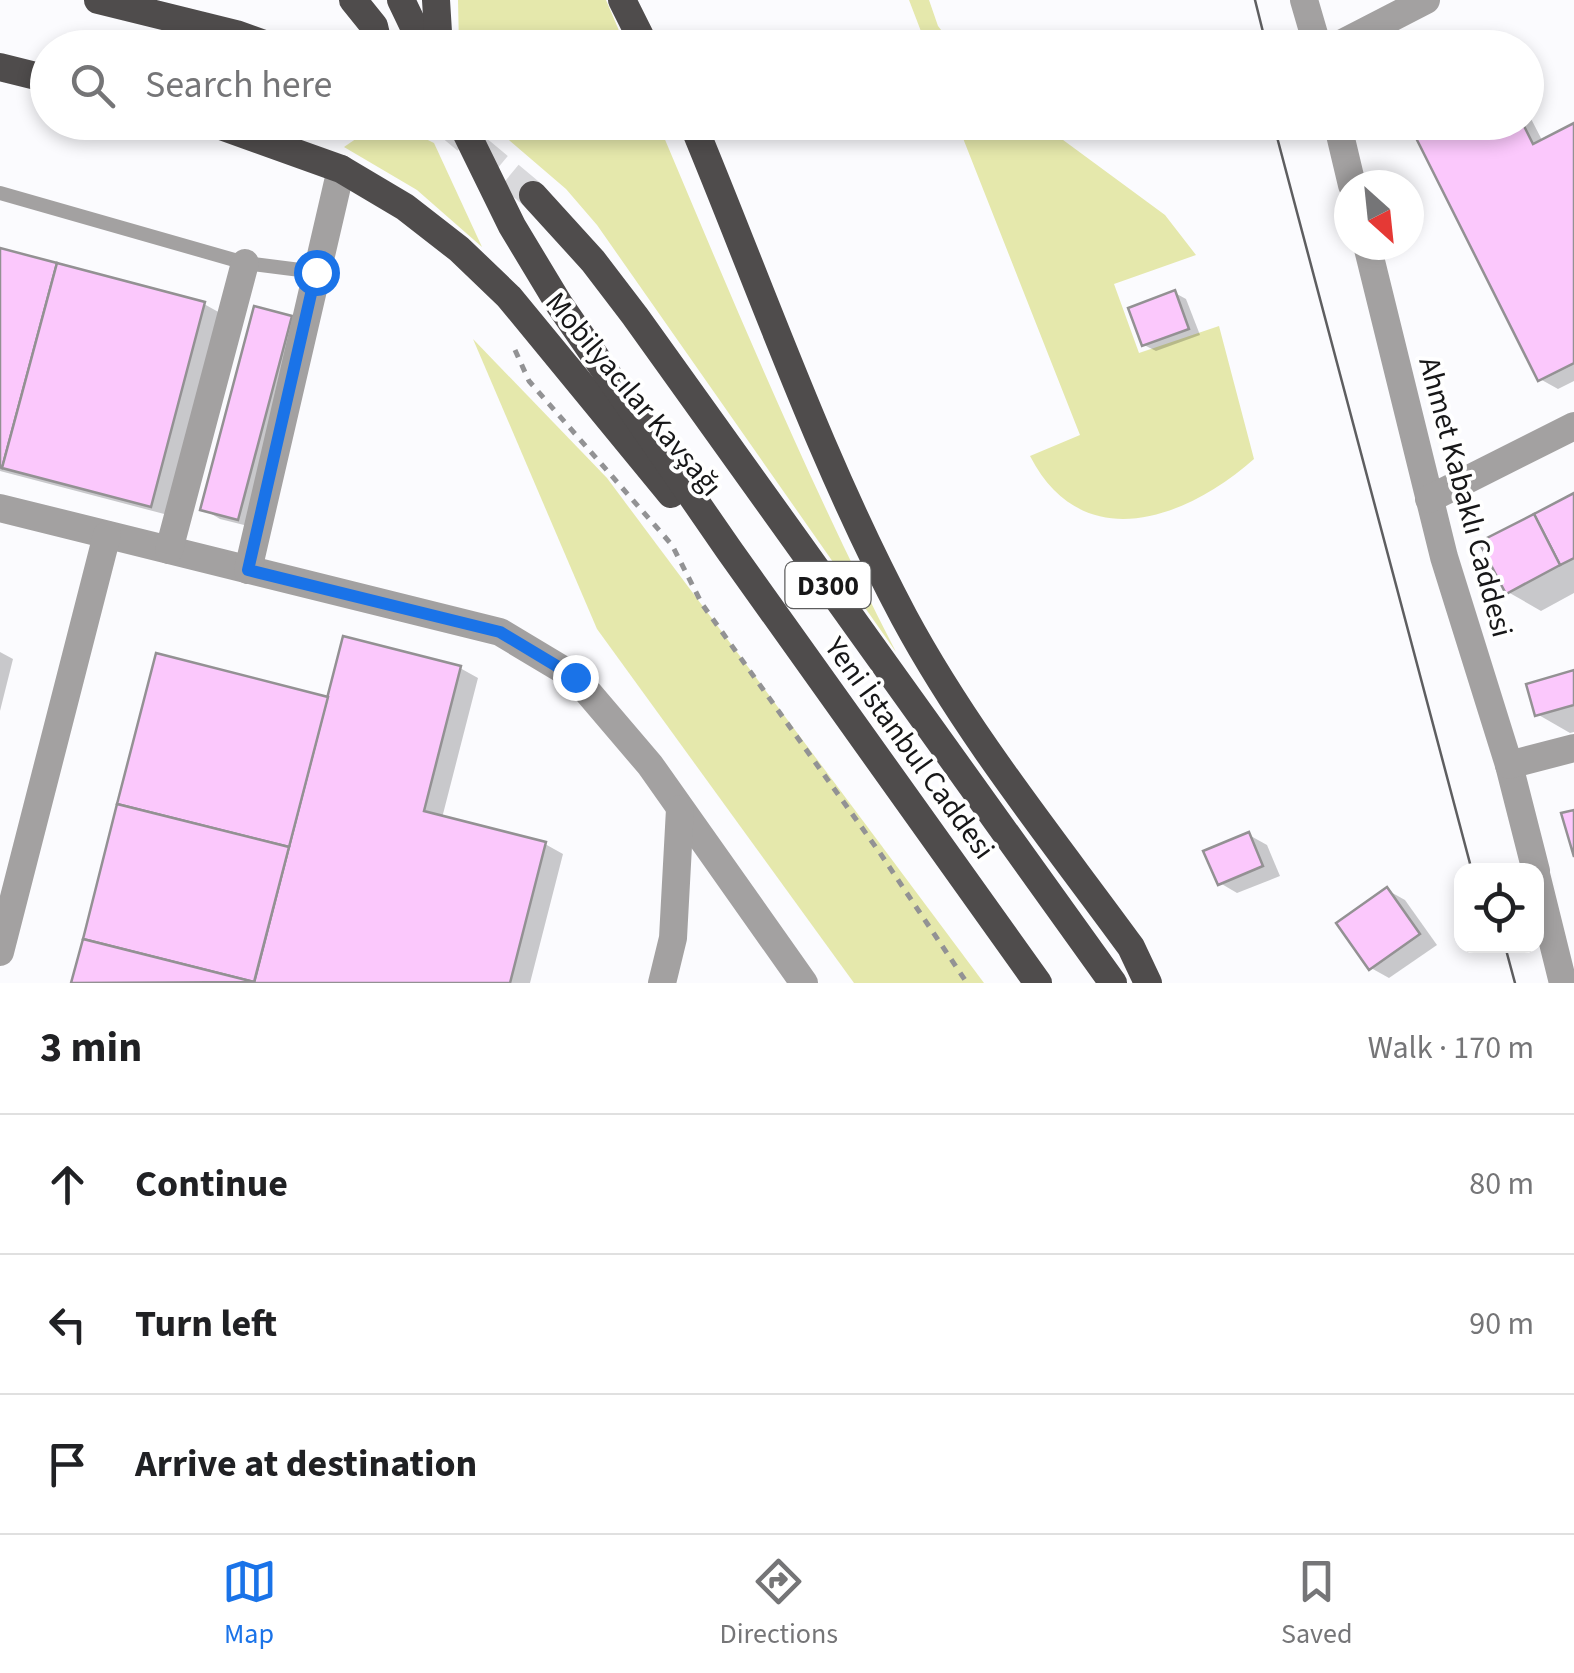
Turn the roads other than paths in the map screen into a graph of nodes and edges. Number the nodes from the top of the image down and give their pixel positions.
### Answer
1 (98, 0) edge
2 (354, 0) edge
3 (401, 0) edge
4 (436, 0) edge
5 (622, 0) edge
6 (641, 0) edge
7 (1304, 0) edge
8 (1426, 0) edge
9 (220, 30) edge
10 (375, 30) edge
11 (415, 30) edge
12 (438, 30) edge
13 (637, 30) edge
14 (654, 30) edge
15 (1313, 30) edge
16 (1368, 30) edge
17 (0, 67) edge
18 (30, 74) edge
19 (261, 140) edge
20 (472, 140) edge
21 (699, 140) edge
22 (1341, 140) edge
23 (341, 168) junction
24 (1348, 170) edge
25 (0, 194) edge
26 (534, 195) tunnel mouth
27 (1371, 260) edge
28 (245, 263) junction
29 (316, 272) junction
30 (1574, 426) edge
31 (1430, 499) junction
32 (0, 508) edge
33 (108, 535) junction
34 (169, 550) junction
35 (729, 550) junction
36 (248, 570) junction
37 (1574, 748) edge
38 (1509, 765) junction
39 (680, 809) junction
40 (1534, 863) edge
41 (1544, 904) edge
42 (0, 952) edge
43 (662, 983) edge
44 (804, 983) edge
45 (1038, 983) edge
46 (1113, 983) edge
47 (1148, 983) edge
48 (1564, 983) edge

1 - 9 highway
2 - 10 highway
3 - 11 highway
4 - 12 highway
5 - 13 highway
6 - 14 highway
7 - 15 street
8 - 16 street
17 - 18 highway
19 - 23 highway, Mobilyacılar Kavşağı / D300
20 - 35 highway, Mobilyacılar Kavşağı
21 - 47 highway
22 - 24 street
23 - 29 street
23 - 35 highway, Mobilyacılar Kavşağı / D300
25 - 28 lane
26 - 46 highway, Mobilyacılar Kavşağı / D300
27 - 31 street, Ahmet Kabaklı Caddesi
28 - 29 lane
28 - 34 street
29 - 36 street
30 - 31 street
31 - 38 street, Ahmet Kabaklı Caddesi
32 - 33 street
33 - 34 street
33 - 42 street
34 - 36 street
35 - 45 highway, Yeni İstanbul Caddesi / D300
36 - 39 street
37 - 38 street
38 - 40 street, Ahmet Kabaklı Caddesi
39 - 43 street
39 - 44 street
41 - 48 street, Ahmet Kabaklı Caddesi

